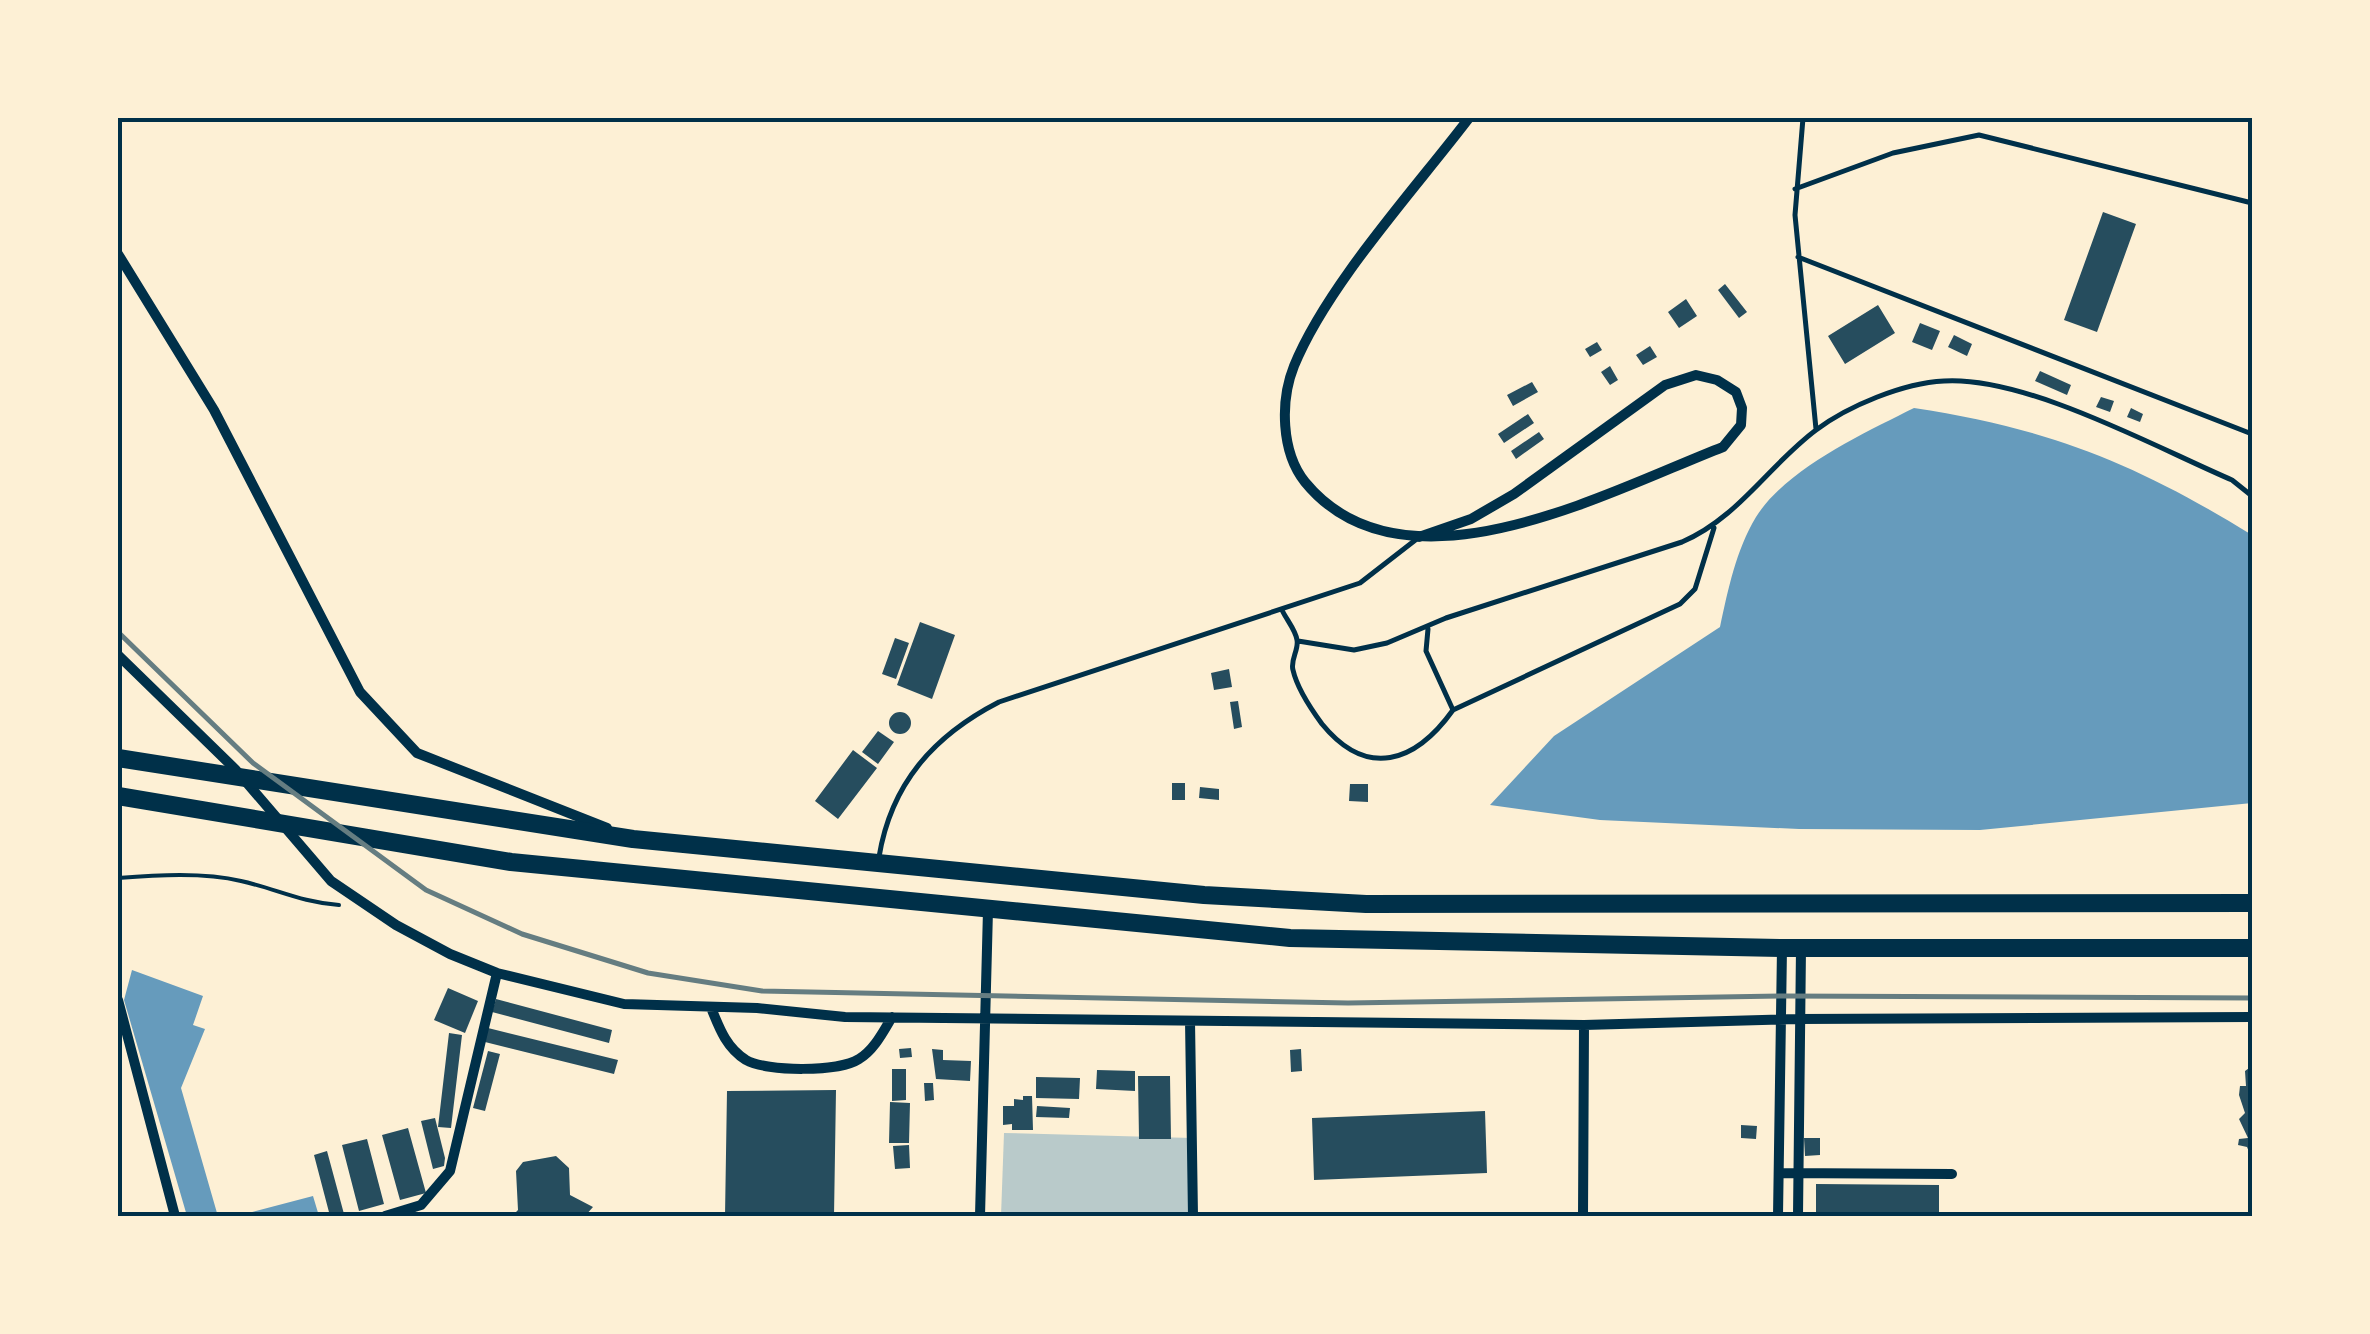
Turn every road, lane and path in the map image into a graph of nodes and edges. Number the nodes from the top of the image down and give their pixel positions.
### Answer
1 (1469, 118) edge
2 (1803, 118) edge
3 (1794, 189) junction
4 (2252, 203) edge
5 (118, 254) edge
6 (1798, 257) junction
7 (1816, 430) junction
8 (2252, 434) edge
9 (2252, 496) edge
10 (1714, 528) junction
11 (1419, 537) junction
12 (1283, 611) junction
13 (1428, 628) junction
14 (1298, 641) junction
15 (118, 655) edge
16 (1453, 710) junction
17 (118, 758) edge
18 (118, 796) edge
19 (633, 838) junction
20 (878, 865) junction
21 (118, 878) edge
22 (2252, 903) edge
23 (365, 906) junction
24 (988, 910) junction
25 (1791, 948) junction
26 (2252, 948) edge
27 (497, 973) junction
28 (118, 1000) edge
29 (712, 1010) junction
30 (892, 1017) junction
31 (988, 1017) junction
32 (2252, 1017) edge
33 (1798, 1018) junction
34 (1782, 1020) junction
35 (1190, 1021) junction
36 (1584, 1026) junction
37 (1780, 1173) junction
38 (1800, 1173) junction
39 (1952, 1174) dead end
40 (423, 1211) edge
41 (174, 1216) edge
42 (385, 1216) edge
43 (980, 1216) edge
44 (1193, 1216) edge
45 (1583, 1216) edge
46 (1778, 1216) edge
47 (1798, 1216) edge

1 - 11 street
2 - 3 lane
3 - 4 lane
3 - 6 lane
5 - 19 street
6 - 7 lane
6 - 8 lane
7 - 9 lane
7 - 10 lane
10 - 13 lane
10 - 16 lane
11 - 11 street
11 - 12 lane
12 - 14 lane
12 - 20 lane
13 - 14 lane
13 - 16 lane
14 - 16 lane
15 - 23 street
17 - 19 highway
18 - 24 highway
19 - 20 highway
20 - 22 highway
21 - 23 path
23 - 27 street
24 - 25 highway
24 - 31 street
25 - 26 highway
25 - 33 street
25 - 34 street
27 - 29 street
27 - 40 street
28 - 41 street
29 - 30 street
29 - 30 street
30 - 31 street
31 - 35 street
31 - 43 street
32 - 33 street
33 - 34 street
33 - 38 street
34 - 36 street
34 - 37 street
35 - 36 street
35 - 44 street
36 - 45 street
37 - 38 street
37 - 46 street
38 - 39 street
38 - 47 street
40 - 42 street

